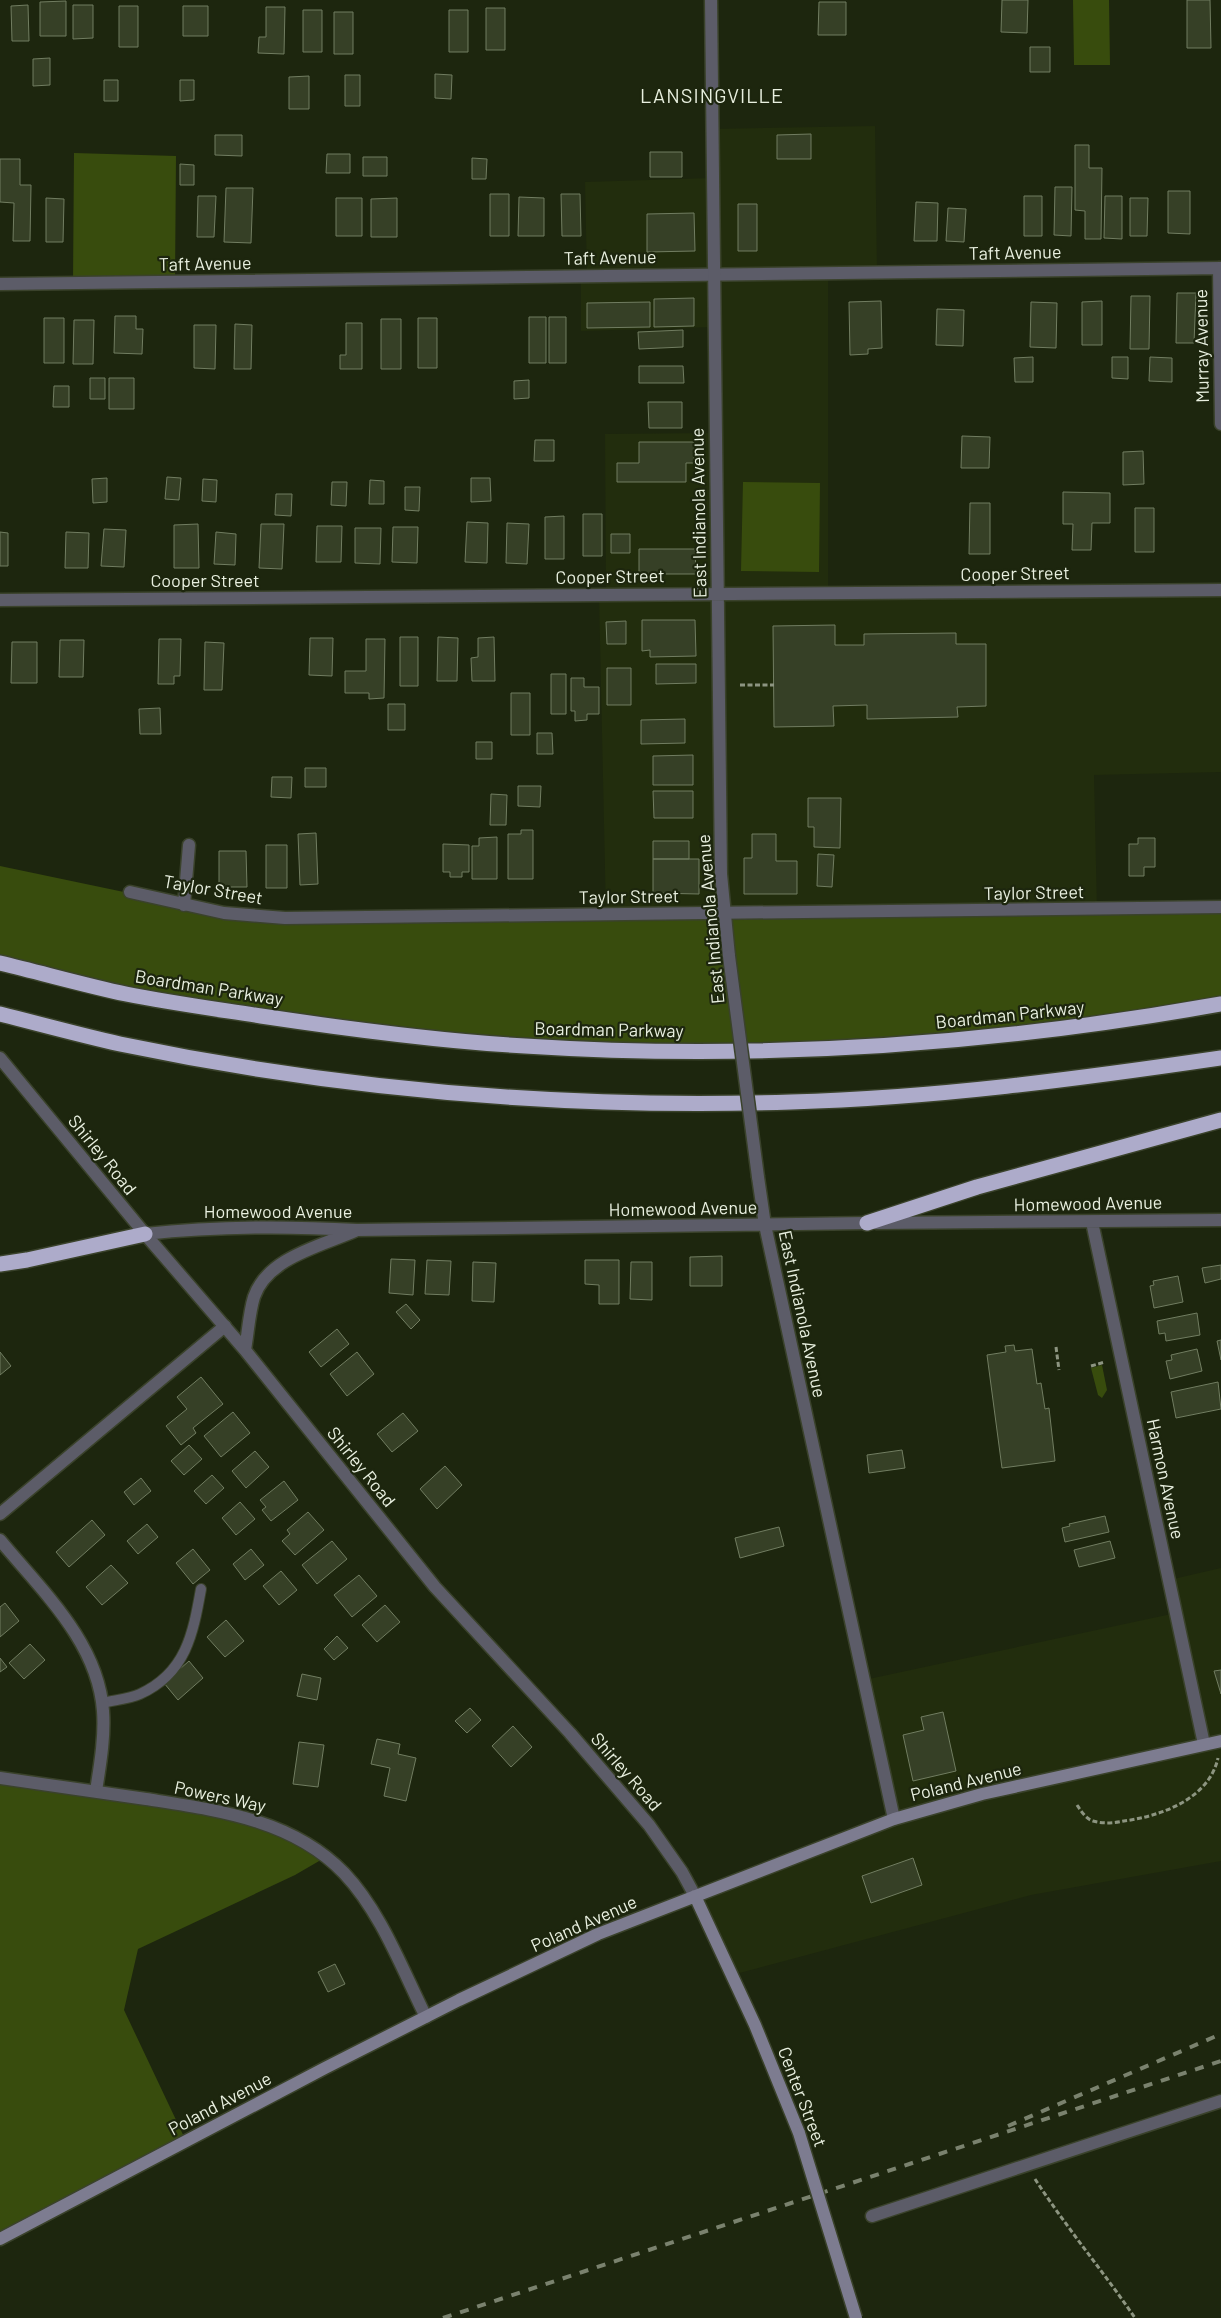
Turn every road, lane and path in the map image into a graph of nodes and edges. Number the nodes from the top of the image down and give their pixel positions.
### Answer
1 (711, 0) edge
2 (1220, 268) edge
3 (714, 274) junction
4 (0, 284) edge
5 (1221, 424) edge
6 (1221, 590) edge
7 (718, 594) junction
8 (0, 600) edge
9 (740, 685) dead end
10 (774, 685) dead end
11 (188, 846) dead end
12 (130, 892) dead end
13 (184, 905) junction
14 (1221, 906) edge
15 (724, 914) junction
16 (0, 963) edge
17 (1221, 1004) edge
18 (0, 1014) edge
19 (0, 1058) edge
20 (1221, 1058) edge
21 (1221, 1120) edge
22 (1221, 1220) edge
23 (1092, 1222) junction
24 (867, 1223) junction
25 (765, 1225) junction
26 (357, 1230) junction
27 (145, 1234) junction
28 (0, 1264) edge
29 (224, 1326) junction
30 (1056, 1348) dead end
31 (245, 1350) junction
32 (1105, 1362) dead end
33 (1091, 1366) dead end
34 (1059, 1370) dead end
35 (0, 1514) edge
36 (0, 1540) edge
37 (201, 1589) dead end
38 (102, 1703) junction
39 (1204, 1744) junction
40 (1220, 1745) edge
41 (0, 1778) edge
42 (96, 1791) junction
43 (1077, 1805) dead end
44 (894, 1819) junction
45 (695, 1896) junction
46 (426, 2017) junction
47 (1221, 2101) edge
48 (1027, 2166) junction
49 (872, 2216) dead end
50 (0, 2239) edge
51 (856, 2318) edge
52 (1136, 2318) edge

1 - 3 street, East Indianola Avenue
2 - 3 street, Taft Avenue
2 - 5 street, Murray Avenue
3 - 4 street, Taft Avenue
3 - 7 street, East Indianola Avenue
6 - 7 street, Cooper Street
7 - 8 street, Cooper Street
7 - 15 street, East Indianola Avenue
9 - 10 path
11 - 13 street
12 - 13 street, Taylor Street
13 - 15 street, Taylor Street
14 - 15 street, Taylor Street
15 - 25 street, East Indianola Avenue, bridge
16 - 17 highway, Boardman Parkway
18 - 20 highway
19 - 27 street, Shirley Road
21 - 24 highway
22 - 23 street, Homewood Avenue
23 - 24 street, Homewood Avenue
23 - 39 street, Harmon Avenue
24 - 25 street, Homewood Avenue
25 - 26 street, Homewood Avenue
25 - 44 street, East Indianola Avenue
26 - 27 street, Homewood Avenue
26 - 31 street
27 - 28 highway
27 - 29 street, Shirley Road
29 - 31 street, Shirley Road
29 - 35 street
30 - 34 path
31 - 45 street, Shirley Road
32 - 33 path
36 - 38 street
37 - 38 lane
38 - 42 street
39 - 40 main road, Poland Avenue
39 - 44 main road, Poland Avenue
40 - 43 path
41 - 42 street, Powers Way
42 - 46 street, Powers Way
44 - 45 main road, Poland Avenue
45 - 46 main road, Poland Avenue
45 - 51 main road, Center Street, bridge
46 - 50 main road, Poland Avenue
47 - 48 street
48 - 49 street
48 - 52 path

